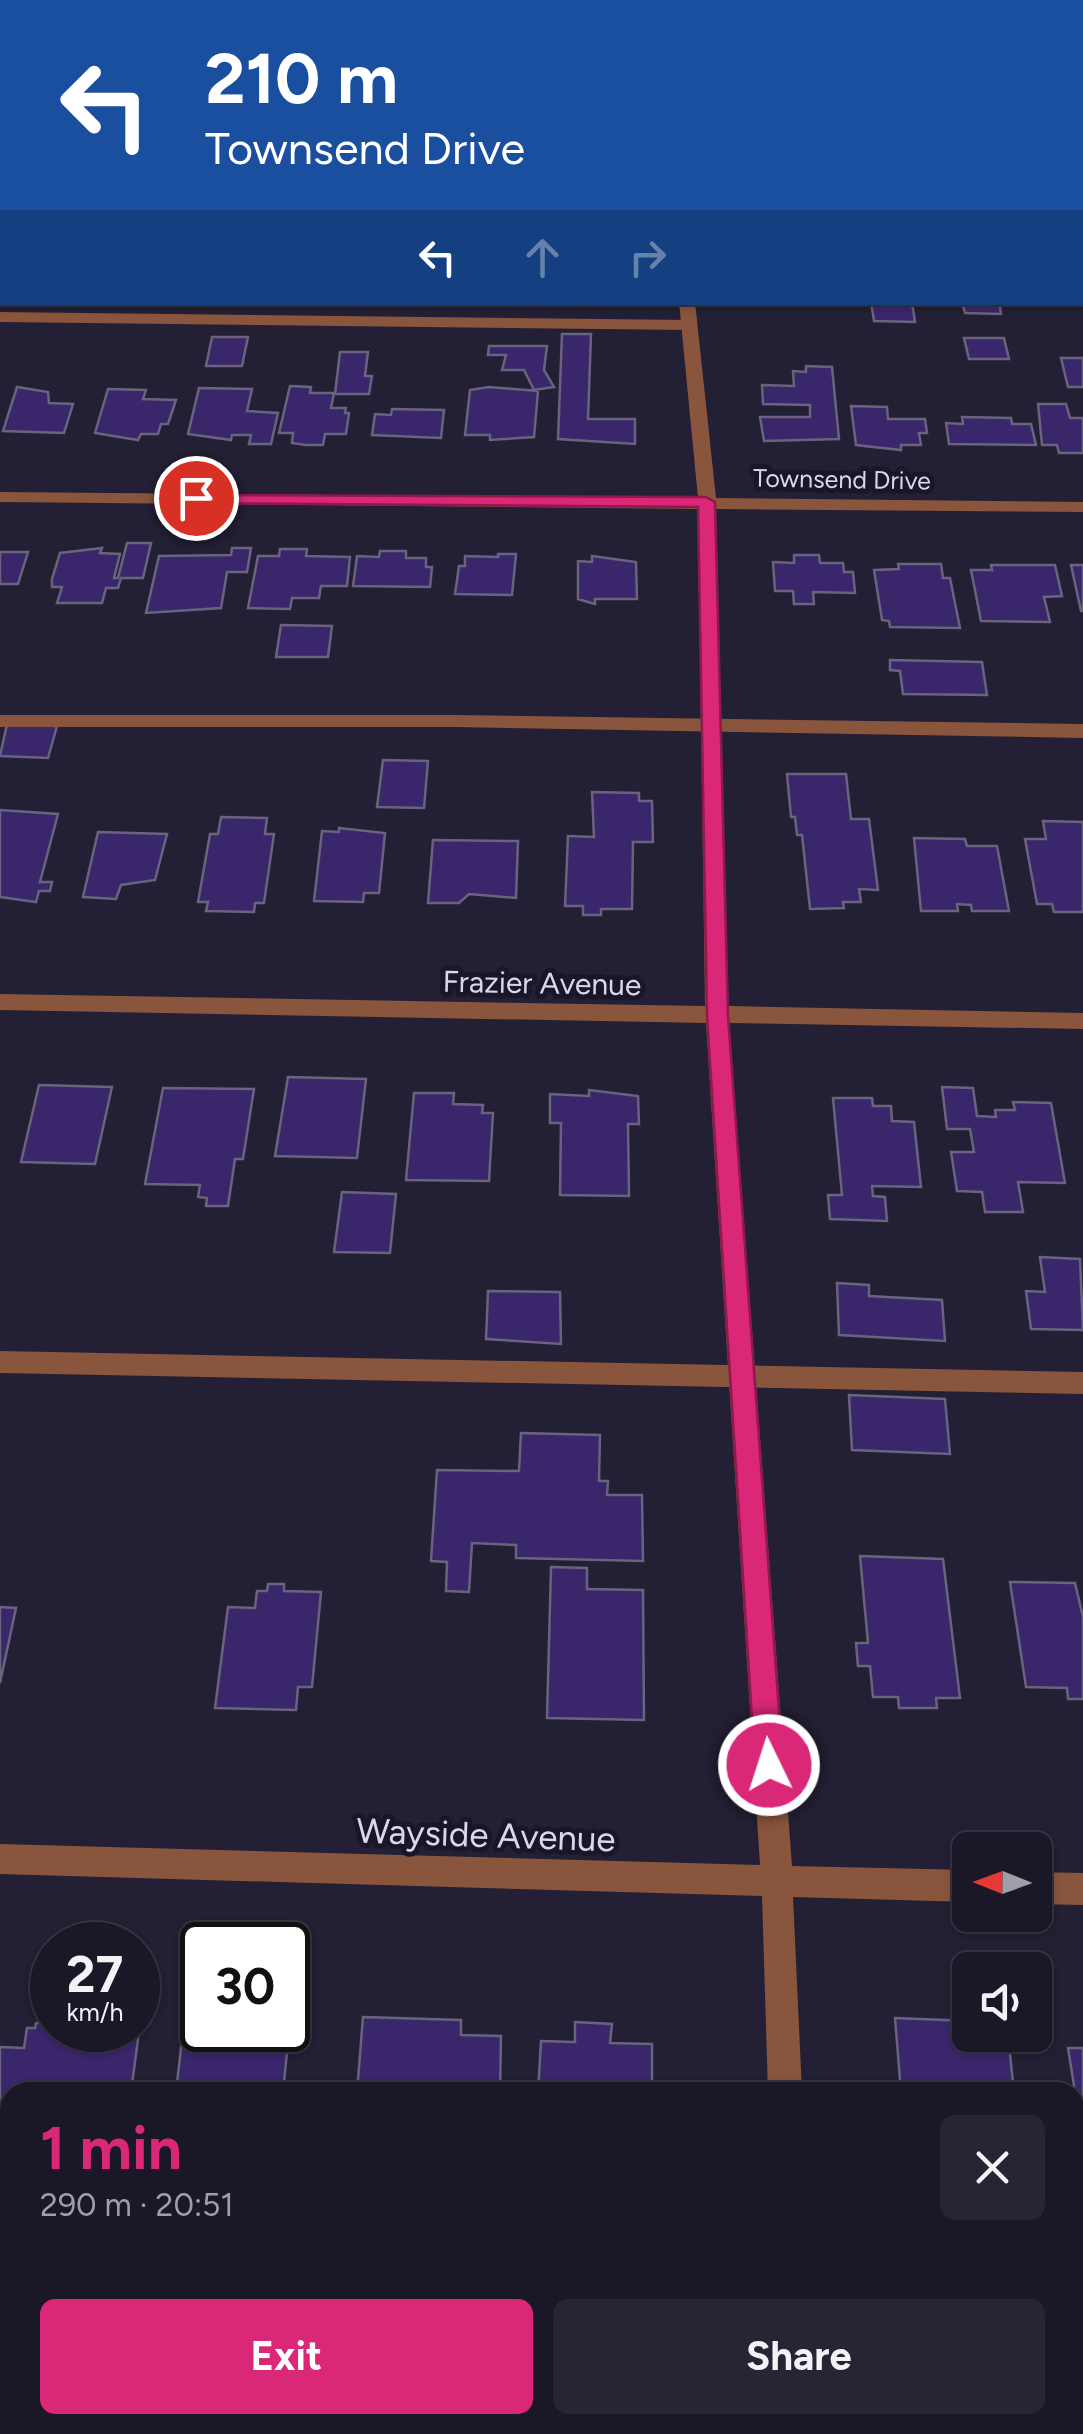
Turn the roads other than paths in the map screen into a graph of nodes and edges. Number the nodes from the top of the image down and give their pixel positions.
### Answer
1 (688, 314) edge
2 (0, 317) edge
3 (0, 496) edge
4 (706, 502) junction
5 (1083, 506) edge
6 (0, 720) edge
7 (712, 727) junction
8 (1083, 731) edge
9 (0, 1002) edge
10 (717, 1016) junction
11 (1083, 1020) edge
12 (0, 1362) edge
13 (742, 1379) junction
14 (1083, 1384) edge
15 (0, 1859) edge
16 (777, 1881) junction
17 (952, 1886) edge
18 (1052, 1888) edge
19 (1083, 1889) edge
20 (785, 2082) edge

1 - 2 street
1 - 4 street
3 - 4 street, Townsend Drive
4 - 5 street, Townsend Drive
4 - 7 street
6 - 7 street
7 - 8 street
7 - 10 street
9 - 10 street, Frazier Avenue
10 - 11 street, Frazier Avenue
10 - 13 street
12 - 13 street
13 - 14 street
13 - 16 street
15 - 16 street, Wayside Avenue
16 - 17 street, Wayside Avenue
16 - 20 street
18 - 19 street

